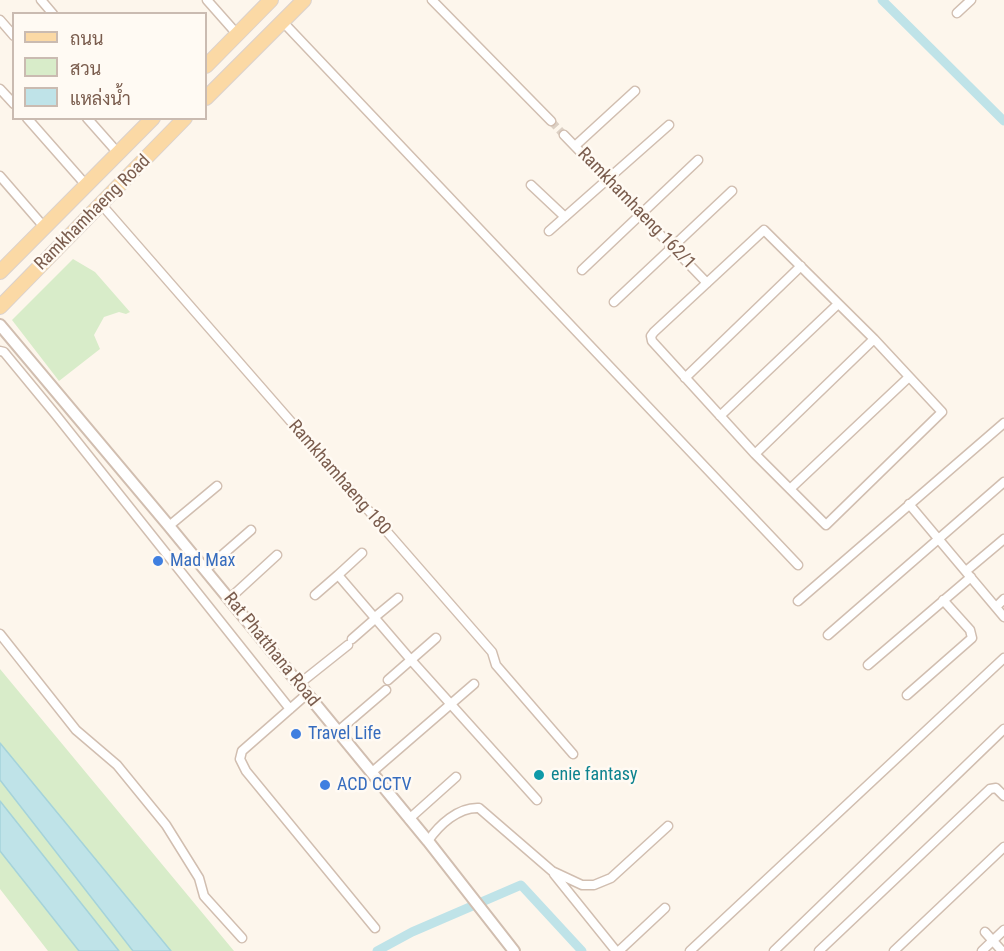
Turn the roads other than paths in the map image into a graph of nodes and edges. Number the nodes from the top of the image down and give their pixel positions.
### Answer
1 (41, 0) edge
2 (207, 0) edge
3 (304, 0) edge
4 (432, 0) edge
5 (971, 0) edge
6 (266, 2) edge
7 (51, 12) edge
8 (957, 13) dead end
9 (0, 20) edge
10 (282, 21) junction
11 (12, 34) edge
12 (237, 34) junction
13 (207, 65) edge
14 (0, 89) edge
15 (635, 91) dead end
16 (207, 97) edge
17 (12, 102) edge
18 (29, 120) edge
19 (89, 120) edge
20 (149, 120) edge
21 (183, 120) edge
22 (551, 121) tunnel mouth
23 (669, 124) dead end
24 (564, 135) tunnel mouth
25 (575, 146) junction
26 (118, 153) junction
27 (698, 160) dead end
28 (0, 176) edge
29 (608, 180) junction
30 (87, 185) junction
31 (531, 185) dead end
32 (732, 191) dead end
33 (101, 204) junction
34 (640, 216) junction
35 (565, 217) junction
36 (45, 228) junction
37 (549, 231) dead end
38 (673, 247) junction
39 (801, 266) junction
40 (582, 270) dead end
41 (0, 272) edge
42 (707, 284) junction
43 (614, 302) dead end
44 (838, 304) junction
45 (0, 307) edge
46 (0, 325) edge
47 (874, 339) junction
48 (0, 351) edge
49 (909, 377) junction
50 (685, 378) junction
51 (69, 405) junction
52 (56, 415) junction
53 (720, 416) junction
54 (1004, 423) edge
55 (755, 454) junction
56 (1004, 482) edge
57 (216, 486) dead end
58 (790, 489) junction
59 (909, 504) junction
60 (169, 526) junction
61 (251, 530) dead end
62 (938, 538) junction
63 (1004, 539) edge
64 (362, 553) dead end
65 (277, 555) dead end
66 (798, 565) dead end
67 (206, 570) junction
68 (968, 574) junction
69 (338, 575) junction
70 (315, 595) dead end
71 (398, 598) dead end
72 (229, 599) junction
73 (1004, 599) edge
74 (943, 600) junction
75 (798, 601) dead end
76 (996, 607) junction
77 (376, 617) junction
78 (1004, 617) edge
79 (0, 634) edge
80 (828, 635) dead end
81 (436, 638) dead end
82 (1004, 658) edge
83 (411, 660) junction
84 (868, 665) dead end
85 (299, 684) junction
86 (474, 684) dead end
87 (307, 694) junction
88 (907, 695) dead end
89 (451, 704) junction
90 (290, 709) junction
91 (1004, 729) edge
92 (337, 732) junction
93 (573, 754) dead end
94 (371, 773) junction
95 (456, 777) dead end
96 (1004, 796) edge
97 (537, 800) dead end
98 (409, 819) junction
99 (668, 826) dead end
100 (428, 841) junction
101 (1004, 848) edge
102 (552, 871) junction
103 (665, 908) dead end
104 (375, 928) dead end
105 (1004, 930) edge
106 (985, 932) dead end
107 (242, 938) dead end
108 (992, 941) junction
109 (514, 951) edge
110 (617, 951) edge
111 (690, 951) edge
112 (774, 951) edge
113 (819, 951) edge
114 (894, 951) edge
115 (982, 951) edge
116 (1002, 951) edge

1 - 7 street
2 - 12 street
3 - 10 main road
4 - 22 street
5 - 8 street
6 - 12 main road
9 - 11 street
10 - 16 main road
10 - 66 street
12 - 13 main road
14 - 17 street
15 - 25 street
18 - 30 street
19 - 26 street
20 - 26 main road, Ramkhamhaeng Road
21 - 33 main road, Ramkhamhaeng Road
23 - 29 street
24 - 25 street, Ramkhamhaeng 162/1
25 - 29 street, Ramkhamhaeng 162/1
26 - 30 main road, Ramkhamhaeng Road
27 - 34 street
28 - 36 street
29 - 34 street, Ramkhamhaeng 162/1
29 - 35 street
30 - 36 main road, Ramkhamhaeng Road
31 - 35 street
32 - 38 street
33 - 45 main road, Ramkhamhaeng Road
33 - 93 street, Ramkhamhaeng 180
34 - 38 street, Ramkhamhaeng 162/1
34 - 40 street
35 - 37 street
36 - 41 main road, Ramkhamhaeng Road
38 - 42 street, Ramkhamhaeng 162/1
38 - 43 street
39 - 42 street
39 - 44 street
39 - 50 street
42 - 50 street
44 - 47 street
44 - 53 street
46 - 51 street, Rat Phatthana Road
47 - 49 street
47 - 55 street
48 - 52 street
49 - 58 street
49 - 58 street
50 - 53 street
51 - 52 street
51 - 60 street, Rat Phatthana Road
52 - 90 street
53 - 55 street
54 - 59 street
55 - 58 street
56 - 62 street
57 - 60 street
59 - 62 street
59 - 75 street
60 - 67 street, Rat Phatthana Road
61 - 67 street
62 - 68 street
62 - 80 street
63 - 68 street
64 - 69 street
65 - 72 street
67 - 72 street, Rat Phatthana Road
68 - 74 street
68 - 76 street
69 - 70 street
69 - 77 street
71 - 77 street
72 - 85 street, Rat Phatthana Road
73 - 76 street
74 - 84 street
74 - 88 street
76 - 78 street
77 - 83 street
77 - 85 street
79 - 107 street
81 - 83 street
82 - 111 street
83 - 89 street
83 - 92 street
85 - 87 street, Rat Phatthana Road
86 - 89 street
87 - 90 street
87 - 92 street, Rat Phatthana Road
89 - 94 street
89 - 97 street
90 - 104 street
91 - 112 street
92 - 94 street, Rat Phatthana Road
94 - 98 street, Rat Phatthana Road
95 - 98 street
96 - 113 street
98 - 100 street, Rat Phatthana Road
99 - 102 street
100 - 102 street
100 - 109 street, Rat Phatthana Road
101 - 114 street
102 - 110 street
103 - 110 street
105 - 108 street
106 - 108 street
108 - 115 street
108 - 116 street

